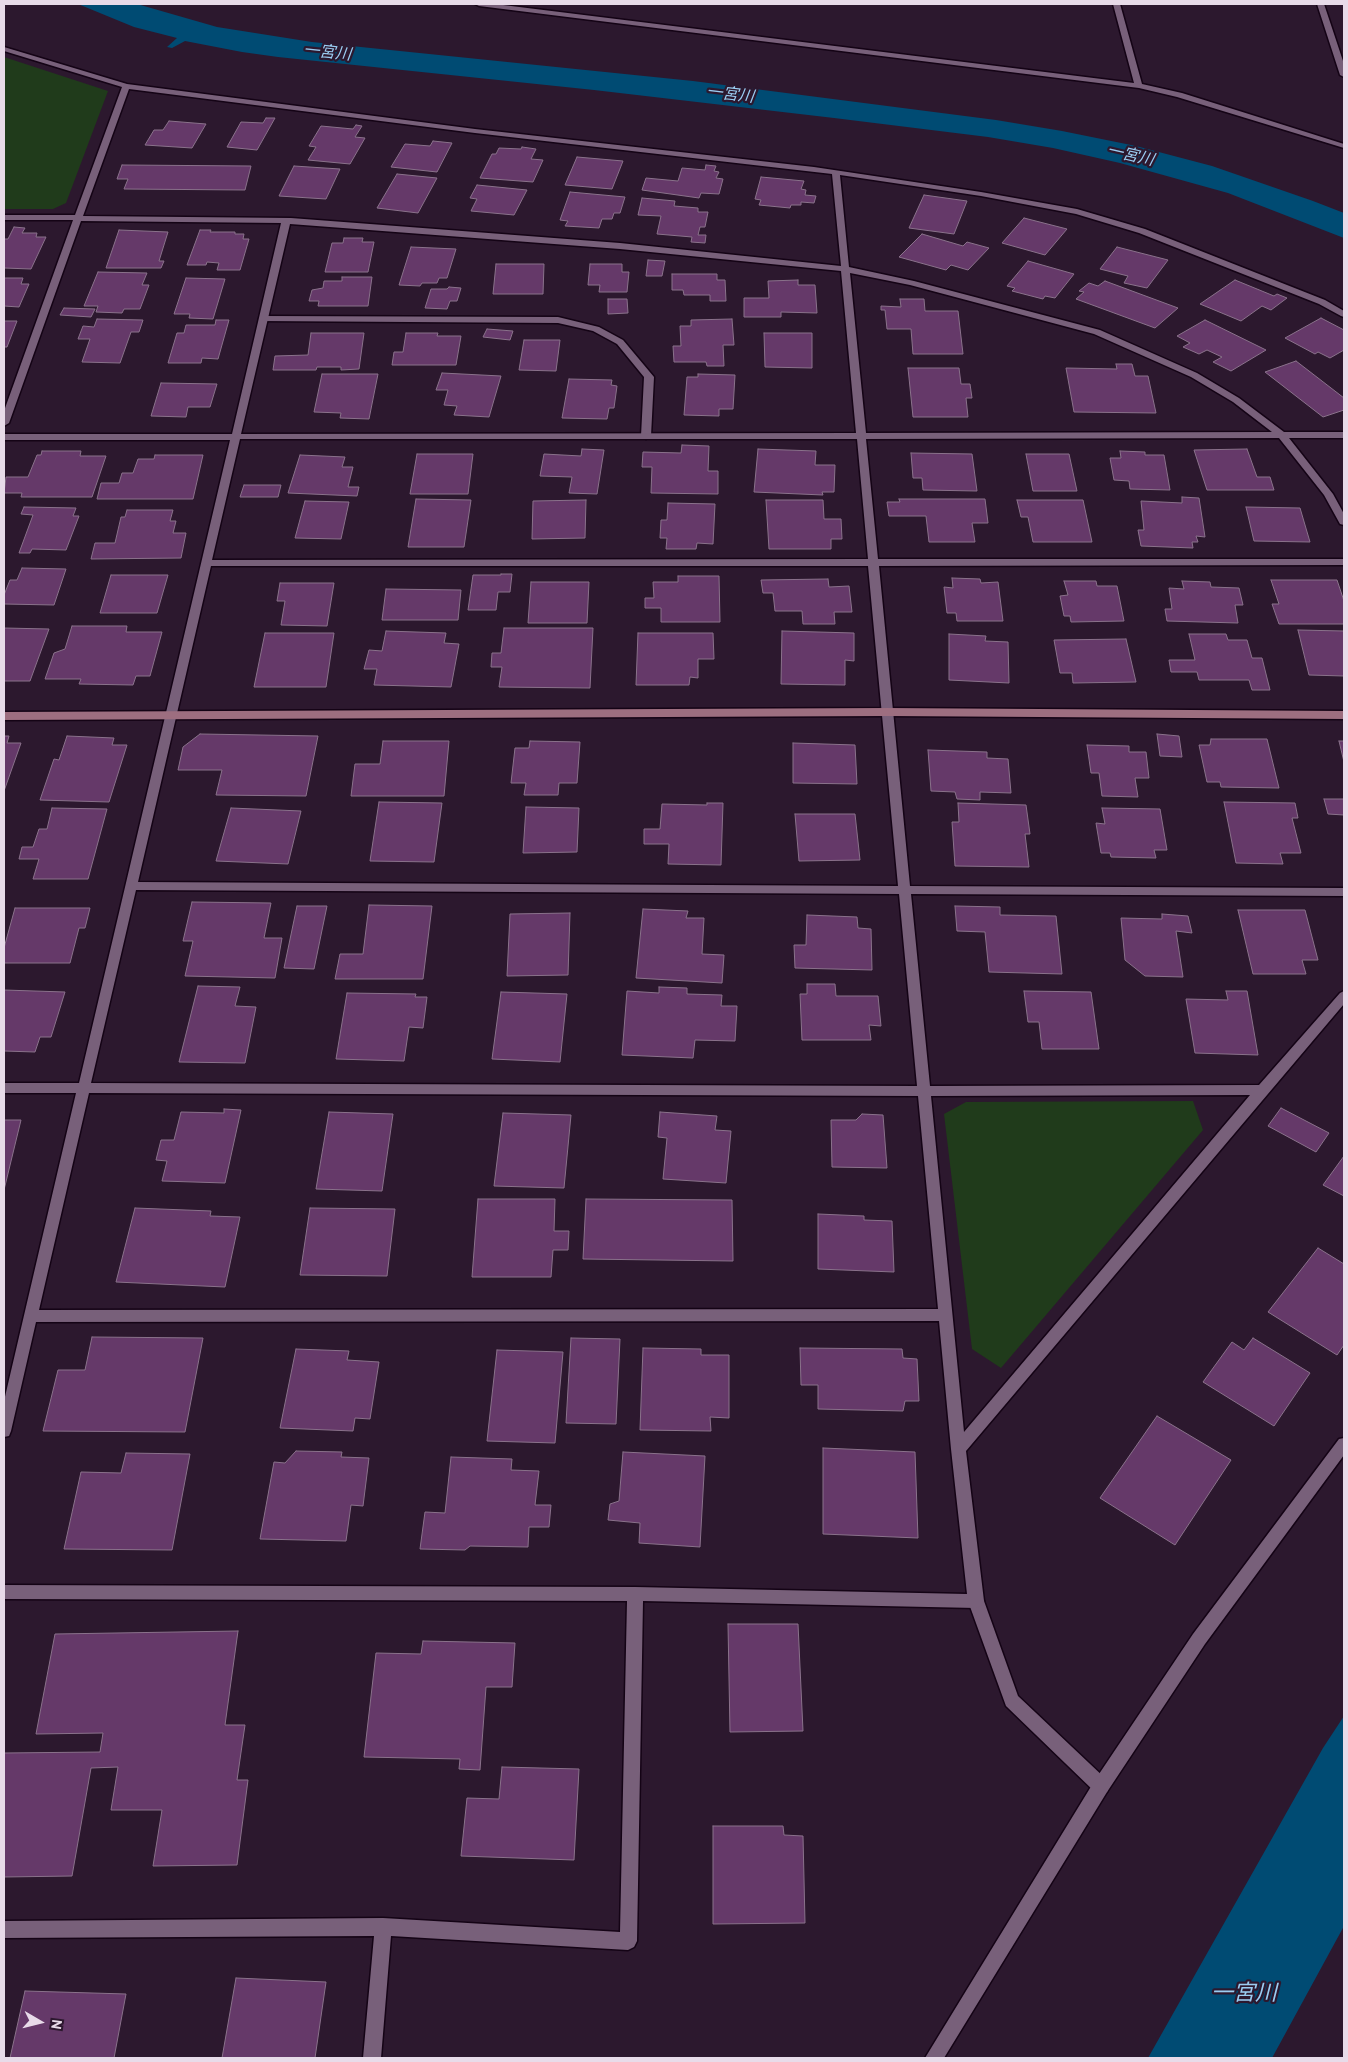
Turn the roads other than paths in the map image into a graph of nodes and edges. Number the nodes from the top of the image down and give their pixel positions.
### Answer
1 (479, 4) edge
2 (1118, 4) edge
3 (1320, 4) edge
4 (4, 49) edge
5 (1344, 75) edge
6 (126, 86) junction
7 (1139, 86) junction
8 (1344, 146) edge
9 (836, 173) junction
10 (4, 217) edge
11 (77, 217) junction
12 (286, 221) junction
13 (845, 269) junction
14 (1344, 314) edge
15 (263, 319) junction
16 (4, 423) edge
17 (1344, 435) edge
18 (646, 436) junction
19 (861, 436) junction
20 (1282, 436) junction
21 (4, 437) edge
22 (236, 437) junction
23 (1344, 522) edge
24 (1344, 562) edge
25 (206, 563) junction
26 (873, 563) junction
27 (887, 712) junction
28 (170, 715) junction
29 (1344, 715) edge
30 (4, 716) edge
31 (131, 886) junction
32 (904, 891) junction
33 (1344, 892) edge
34 (1344, 996) edge
35 (4, 1088) edge
36 (83, 1089) junction
37 (1262, 1090) junction
38 (924, 1091) junction
39 (946, 1315) junction
40 (30, 1316) junction
41 (4, 1431) edge
42 (1344, 1444) edge
43 (958, 1449) junction
44 (4, 1592) edge
45 (635, 1594) junction
46 (976, 1601) junction
47 (1101, 1786) junction
48 (383, 1927) junction
49 (4, 1929) edge
50 (372, 2058) edge
51 (934, 2058) edge

1 - 7 street
2 - 7 street
3 - 5 street
4 - 6 street
6 - 9 street
6 - 11 street
7 - 8 street
9 - 13 street
9 - 14 street
10 - 11 street
11 - 12 street
11 - 16 street
12 - 13 street
12 - 15 street
13 - 19 street
13 - 20 street
15 - 18 street
15 - 22 street
17 - 20 street
18 - 19 street
18 - 22 street
19 - 20 street
19 - 26 street
20 - 23 street
21 - 22 street
22 - 25 street
24 - 26 street
25 - 26 street
25 - 28 street
26 - 27 street
27 - 28 street
27 - 29 street
27 - 32 street
28 - 30 street
28 - 31 street
31 - 32 street
31 - 36 street
32 - 33 street
32 - 38 street
34 - 37 street
35 - 36 street
36 - 38 street
36 - 40 street
37 - 38 street
37 - 43 street
38 - 39 street
39 - 40 street
39 - 43 street
40 - 41 street
42 - 47 street
43 - 46 street
44 - 45 street
45 - 46 street
45 - 48 street
46 - 47 street
47 - 51 street
48 - 49 street
48 - 50 street

